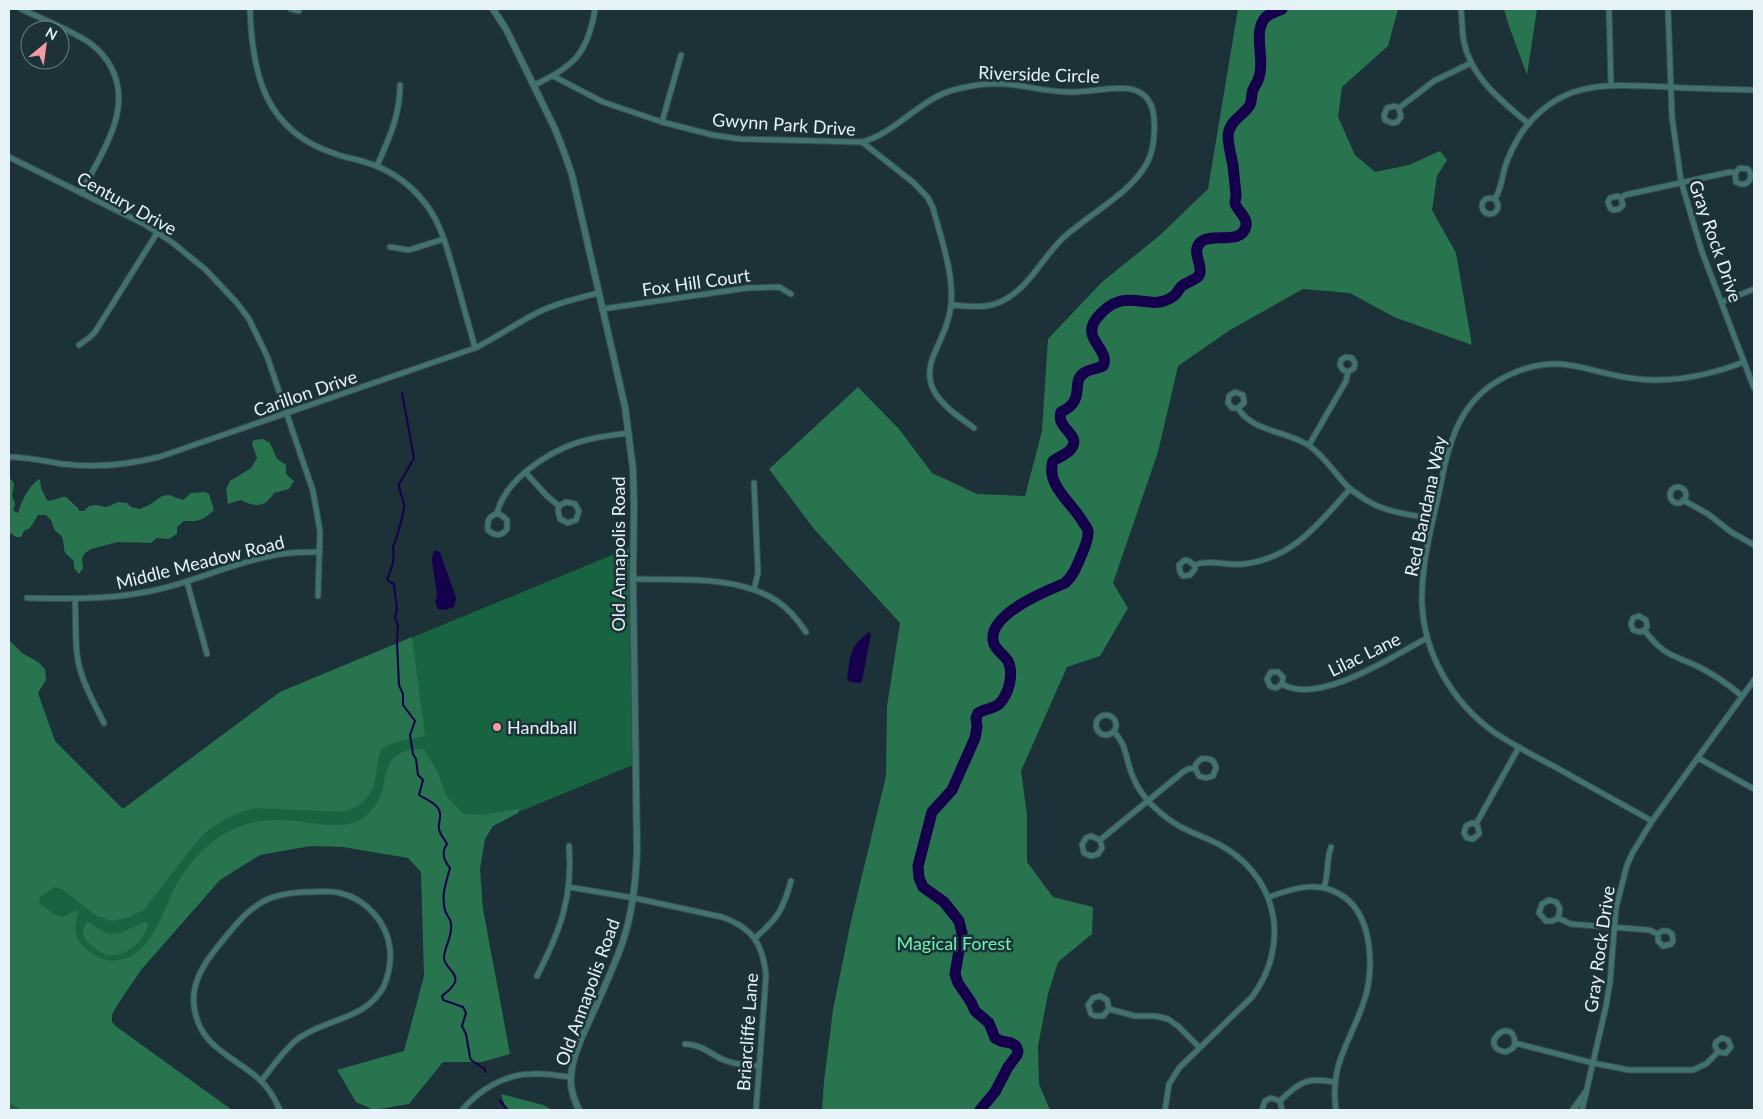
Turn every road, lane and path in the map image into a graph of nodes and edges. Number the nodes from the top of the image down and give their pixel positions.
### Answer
1 (21, 9) edge
2 (250, 9) edge
3 (291, 9) edge
4 (493, 9) edge
5 (595, 9) edge
6 (1461, 9) edge
7 (1608, 9) edge
8 (1668, 9) edge
9 (299, 11) dead end
10 (681, 55) dead end
11 (1471, 63) junction
12 (553, 76) junction
13 (400, 85) dead end
14 (1611, 85) junction
15 (534, 86) junction
16 (1670, 87) junction
17 (1754, 90) edge
18 (1399, 108) dead end
19 (662, 122) junction
20 (1528, 124) junction
21 (862, 142) junction
22 (9, 157) edge
23 (377, 166) junction
24 (1735, 173) dead end
25 (1681, 181) junction
26 (81, 193) junction
27 (1621, 198) dead end
28 (1495, 199) dead end
29 (157, 233) junction
30 (444, 239) junction
31 (390, 247) dead end
32 (1754, 289) edge
33 (598, 293) junction
34 (791, 294) dead end
35 (1722, 302) junction
36 (951, 305) junction
37 (602, 309) junction
38 (78, 345) dead end
39 (475, 348) junction
40 (1744, 362) junction
41 (1348, 372) dead end
42 (1754, 388) edge
43 (1238, 408) dead end
44 (286, 414) junction
45 (974, 428) dead end
46 (629, 433) junction
47 (1309, 446) junction
48 (9, 457) edge
49 (525, 472) junction
50 (754, 483) dead end
51 (1350, 488) junction
52 (1684, 500) dead end
53 (559, 506) junction
54 (497, 514) junction
55 (1433, 519) junction
56 (1754, 545) edge
57 (320, 552) junction
58 (1194, 565) dead end
59 (633, 579) junction
60 (187, 582) junction
61 (754, 589) junction
62 (318, 596) dead end
63 (27, 598) dead end
64 (76, 600) junction
65 (1644, 630) dead end
66 (806, 632) dead end
67 (1427, 638) junction
68 (208, 654) dead end
69 (1754, 680) edge
70 (1282, 684) dead end
71 (1742, 696) junction
72 (104, 723) dead end
73 (1114, 732) junction
74 (1519, 747) junction
75 (1698, 758) junction
76 (1195, 768) junction
77 (1754, 788) edge
78 (1148, 801) junction
79 (1652, 821) junction
80 (1476, 824) dead end
81 (1100, 840) junction
82 (569, 846) dead end
83 (1331, 847) dead end
84 (791, 881) dead end
85 (569, 887) junction
86 (1324, 887) junction
87 (1269, 897) junction
88 (634, 898) junction
89 (1558, 918) junction
90 (1614, 928) junction
91 (1658, 934) dead end
92 (755, 938) junction
93 (537, 976) dead end
94 (1108, 1009) junction
95 (1515, 1043) junction
96 (685, 1044) dead end
97 (1199, 1047) junction
98 (1718, 1052) dead end
99 (1593, 1063) junction
100 (759, 1066) junction
101 (571, 1077) junction
102 (261, 1081) junction
103 (1334, 1082) junction
104 (1586, 1092) junction
105 (1280, 1101) junction
106 (280, 1110) edge
107 (462, 1110) edge
108 (579, 1110) edge
109 (756, 1110) edge
110 (1165, 1110) edge
111 (1262, 1110) edge
112 (1282, 1110) edge
113 (1336, 1110) edge
114 (1573, 1110) edge
115 (1582, 1110) edge

1 - 26 street
2 - 23 street
3 - 9 street
4 - 15 street, Old Annapolis Road
5 - 12 street
6 - 11 street
7 - 14 street
8 - 16 street, Gray Rock Drive
10 - 19 street
11 - 18 street
11 - 20 street
12 - 15 street
12 - 19 street, Gwynn Park Drive
13 - 23 street
14 - 16 street
14 - 20 street
15 - 33 street, Old Annapolis Road
16 - 17 street
16 - 25 street, Gray Rock Drive
19 - 21 street, Gwynn Park Drive
20 - 28 street
21 - 36 street, Gwynn Park Drive
21 - 36 street, Riverside Circle
22 - 26 street, Century Drive
23 - 30 street
24 - 25 street
25 - 27 street
25 - 35 street, Gray Rock Drive
26 - 29 street, Century Drive
29 - 38 street
29 - 44 street, Century Drive
30 - 31 street
30 - 39 street
32 - 35 street
33 - 37 street, Old Annapolis Road
33 - 39 street, Carillon Drive
34 - 37 street, Fox Hill Court
35 - 40 street, Gray Rock Drive
36 - 45 street, Gwynn Park Drive
37 - 46 street, Old Annapolis Road
39 - 44 street, Carillon Drive
40 - 42 street, Gray Rock Drive
40 - 55 street, Red Bandana Way
41 - 47 street
43 - 47 street
44 - 48 street, Carillon Drive
44 - 57 street, Century Drive
46 - 49 street
46 - 59 street, Old Annapolis Road
47 - 51 street
49 - 53 street
49 - 54 street
50 - 61 street
51 - 55 street
51 - 58 street
52 - 56 street
53 - 53 street
54 - 54 street
55 - 67 street, Red Bandana Way
57 - 60 street, Middle Meadow Road
57 - 62 street, Century Drive
59 - 61 street
59 - 88 street, Old Annapolis Road
60 - 64 street, Middle Meadow Road
60 - 68 street
61 - 66 street
63 - 64 street, Middle Meadow Road
64 - 72 street
65 - 71 street
67 - 70 street, Lilac Lane
67 - 74 street, Red Bandana Way
69 - 71 street, Gray Rock Drive
71 - 75 street, Gray Rock Drive
73 - 73 street
73 - 78 street
74 - 79 street, Red Bandana Way
74 - 80 street
75 - 77 street
75 - 79 street, Gray Rock Drive
76 - 76 street
76 - 78 street
78 - 81 street
78 - 87 street
79 - 90 street, Gray Rock Drive
81 - 81 street
82 - 85 street
83 - 86 street
84 - 92 street
85 - 88 street, Briarcliffe Lane
85 - 93 street
86 - 87 street
86 - 103 street
87 - 97 street
88 - 92 street, Briarcliffe Lane
88 - 101 street, Old Annapolis Road
89 - 89 street
89 - 90 street
90 - 91 street
90 - 99 street, Gray Rock Drive
92 - 100 street, Briarcliffe Lane
94 - 94 street
94 - 97 street
95 - 95 street
95 - 99 street
96 - 100 street
97 - 110 street
98 - 99 street
99 - 104 street, Gray Rock Drive
100 - 109 street, Briarcliffe Lane
101 - 107 street
101 - 108 street, Old Annapolis Road
102 - 102 street
102 - 106 street
103 - 105 street
103 - 113 street
104 - 114 street
104 - 115 street, Gray Rock Drive
105 - 111 street
105 - 112 street

